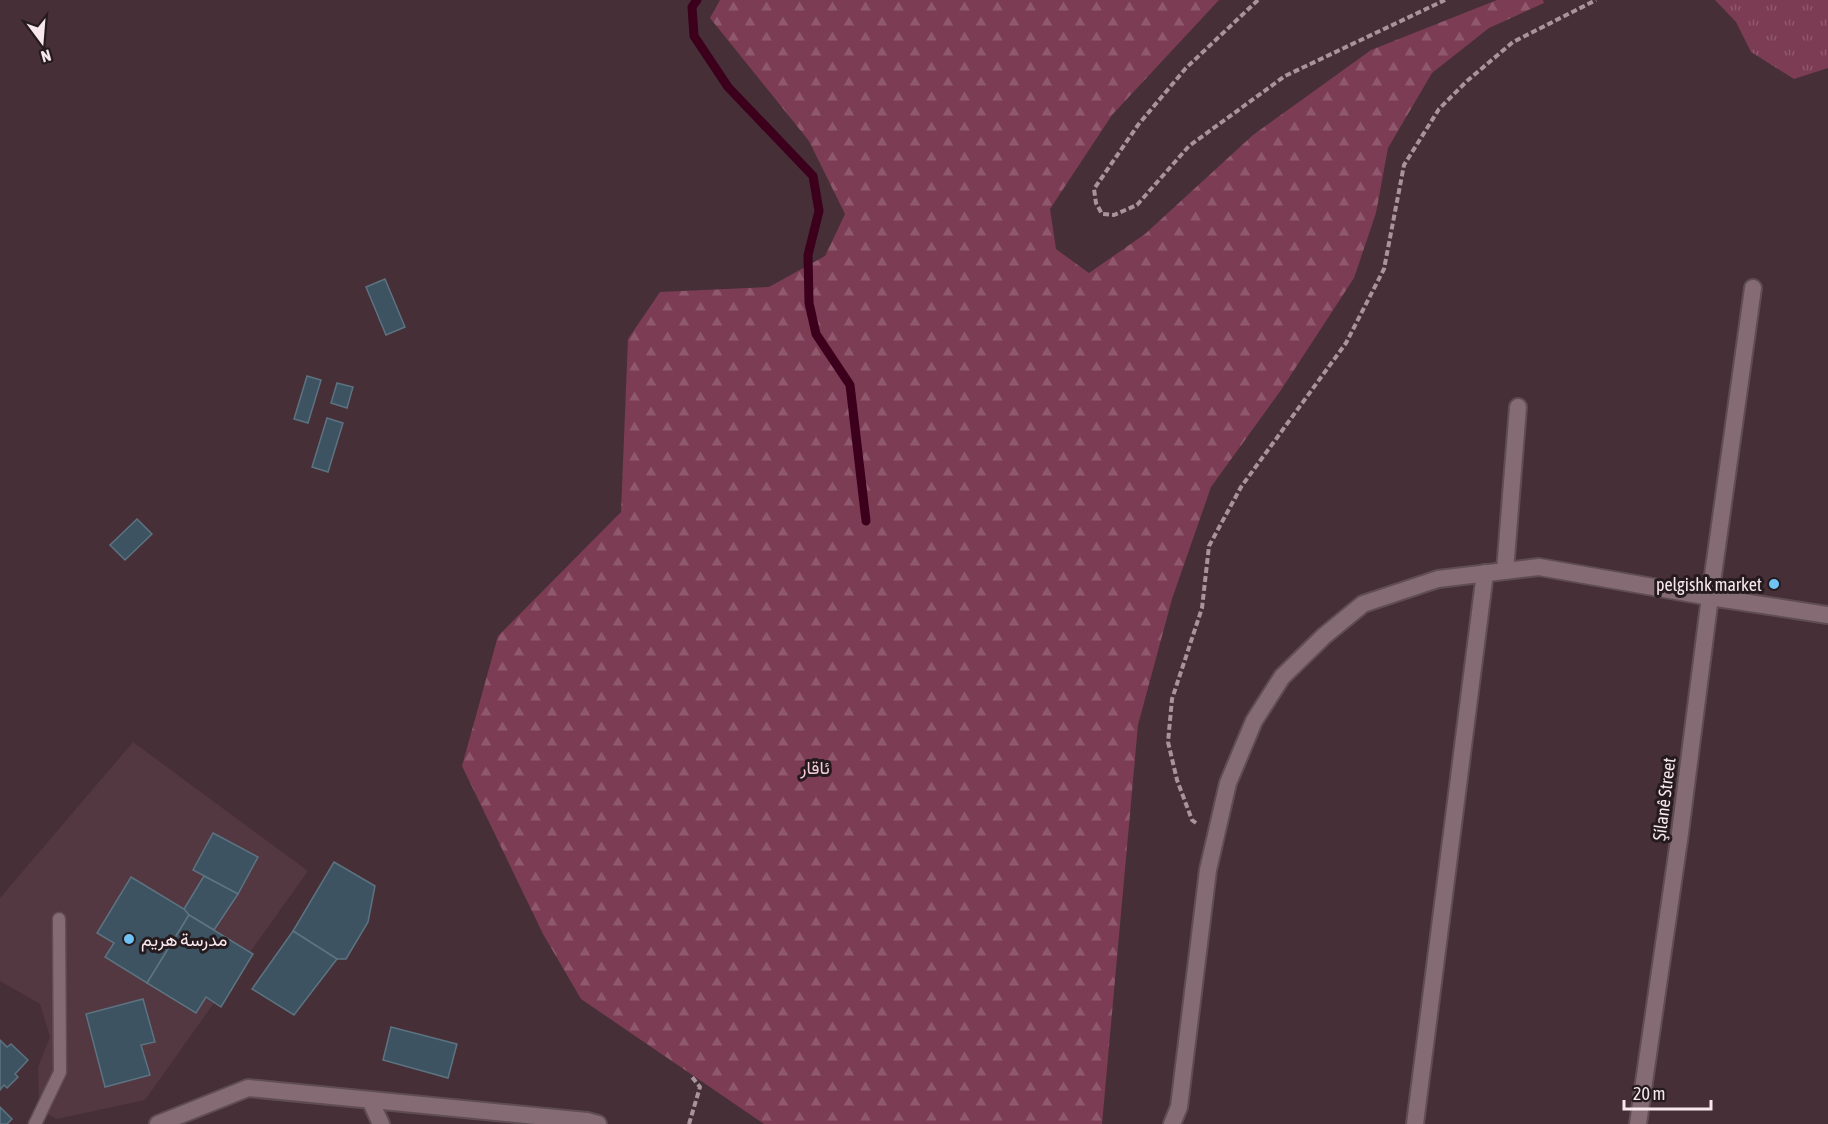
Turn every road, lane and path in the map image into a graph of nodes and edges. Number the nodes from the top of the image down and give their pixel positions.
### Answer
1 (1258, 0) edge
2 (1445, 0) edge
3 (1596, 0) edge
4 (1753, 288) dead end
5 (1518, 407) dead end
6 (1505, 571) junction
7 (1485, 573) junction
8 (1710, 597) junction
9 (1828, 615) edge
10 (1216, 838) junction
11 (59, 919) dead end
12 (692, 1077) dead end
13 (370, 1100) junction
14 (35, 1124) edge
15 (158, 1124) edge
16 (381, 1124) edge
17 (598, 1124) edge
18 (689, 1124) edge
19 (1172, 1124) edge
20 (1415, 1124) edge
21 (1638, 1124) edge

1 - 2 path
3 - 10 path
4 - 8 street, Şílanê Street
5 - 6 street
6 - 7 street
6 - 8 street
7 - 10 street
7 - 20 street
8 - 9 street
8 - 21 street, Şílanê Street
10 - 19 street
11 - 14 lane
12 - 18 path
13 - 15 street
13 - 16 street
13 - 17 street

